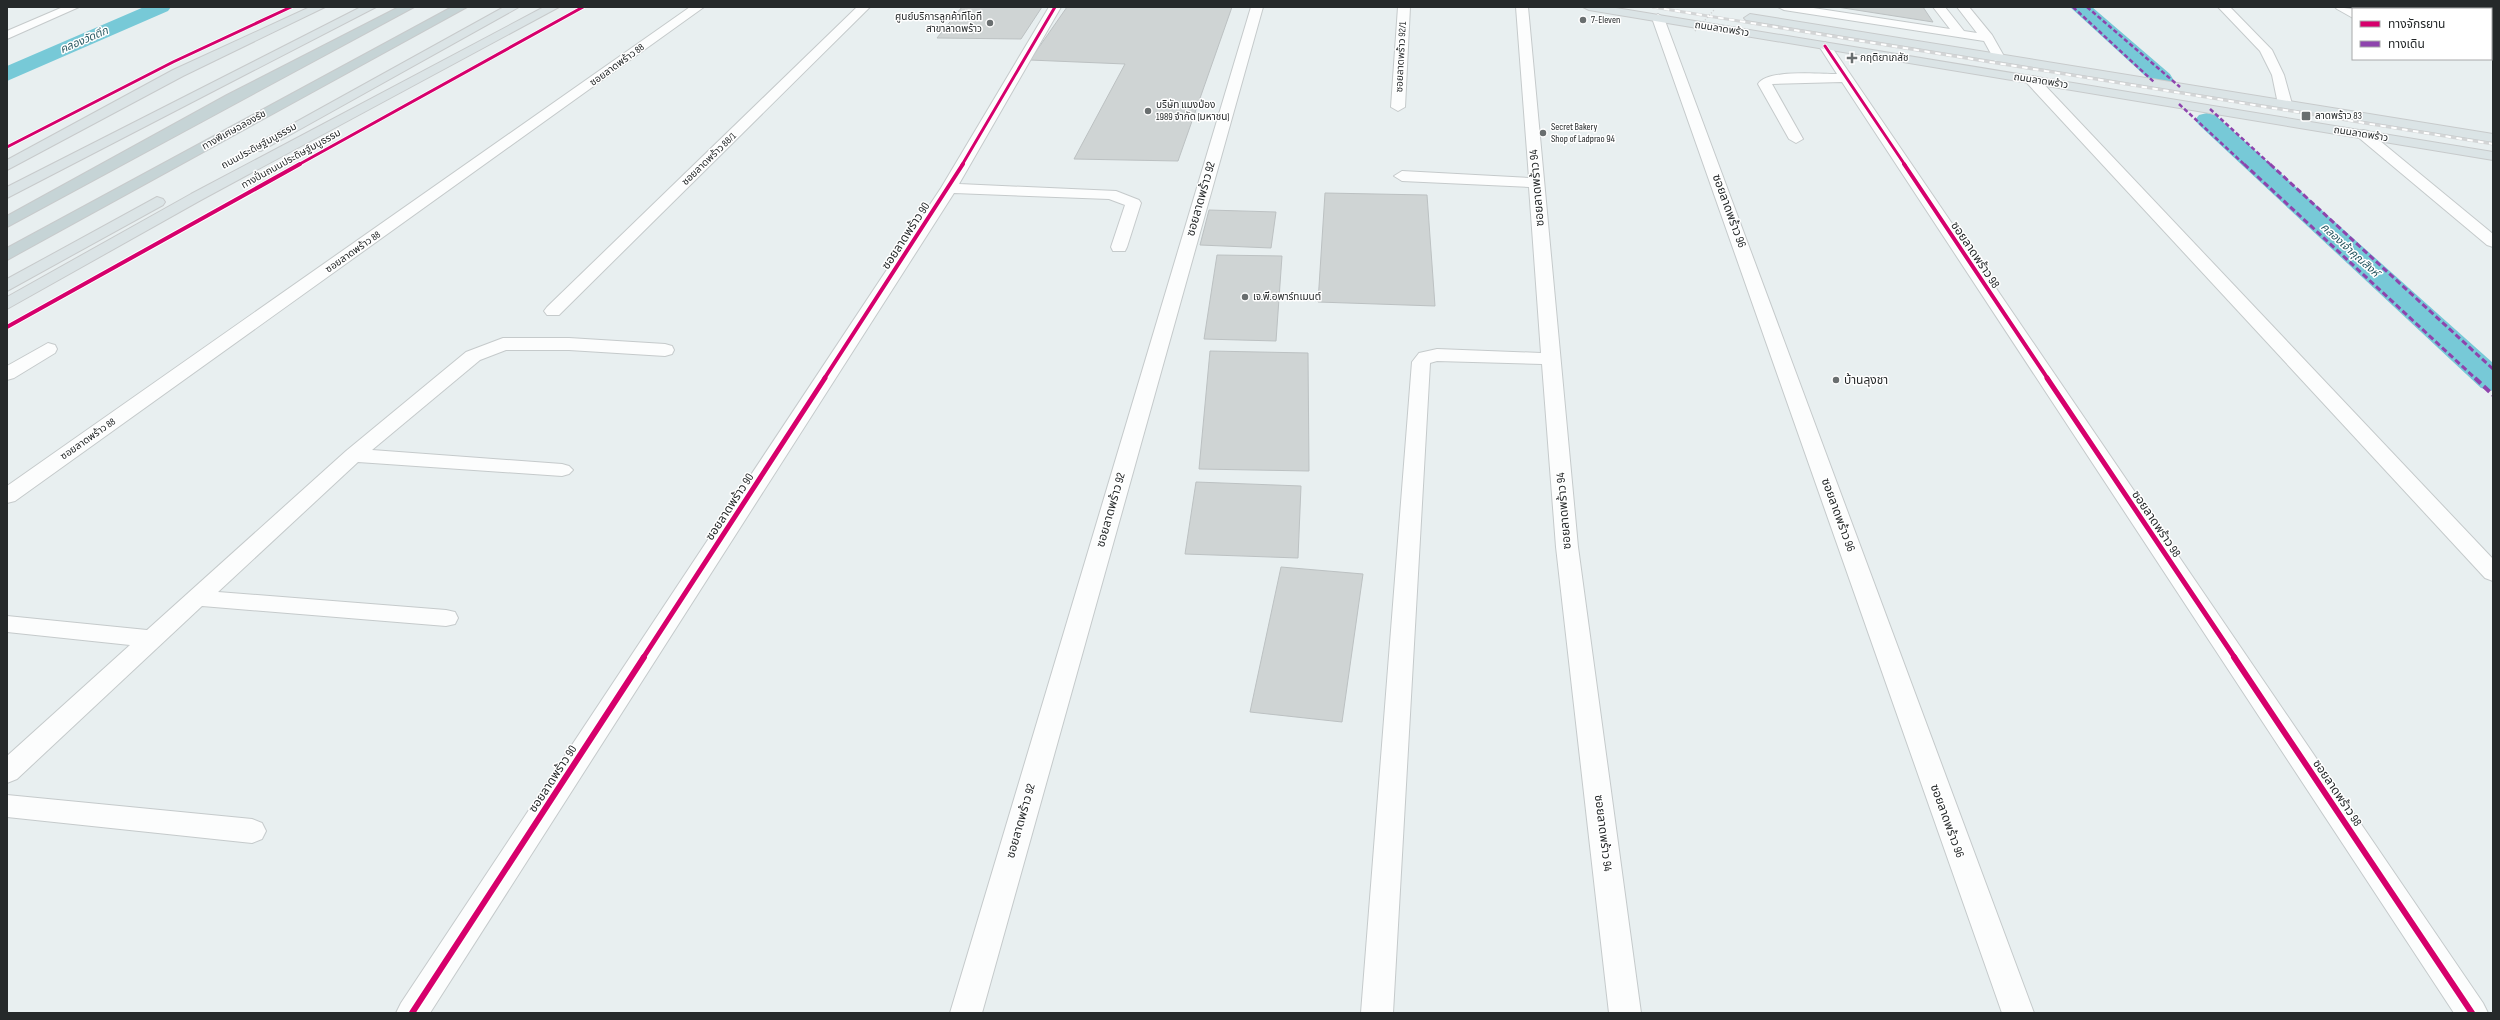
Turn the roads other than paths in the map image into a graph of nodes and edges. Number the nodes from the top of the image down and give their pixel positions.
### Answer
1 (73, 7) edge
2 (319, 7) edge
3 (370, 7) edge
4 (408, 7) edge
5 (461, 7) edge
6 (513, 7) edge
7 (553, 7) edge
8 (698, 7) edge
9 (864, 7) edge
10 (1055, 7) edge
11 (1257, 7) edge
12 (1404, 7) edge
13 (1522, 7) edge
14 (1589, 7) edge
15 (1784, 7) edge
16 (1939, 7) edge
17 (1963, 7) edge
18 (2224, 7) edge
19 (2341, 7) edge
20 (2385, 7) edge
21 (2418, 8) edge
22 (2352, 13) edge
23 (1740, 16) dead end
24 (1658, 18) junction
25 (1960, 34) junction
26 (7, 35) edge
27 (1988, 38) junction
28 (1825, 46) junction
29 (1999, 58) junction
30 (1844, 78) junction
31 (2032, 80) junction
32 (2285, 104) junction
33 (1398, 107) dead end
34 (2363, 134) junction
35 (2493, 138) edge
36 (1796, 139) dead end
37 (241, 156) dead end
38 (2493, 156) edge
39 (7, 166) edge
40 (1402, 176) dead end
41 (1537, 183) junction
42 (949, 188) junction
43 (7, 193) edge
44 (171, 194) dead end
45 (7, 222) edge
46 (2493, 242) edge
47 (1119, 247) dead end
48 (7, 255) edge
49 (7, 286) edge
50 (7, 304) edge
51 (553, 311) dead end
52 (48, 349) dead end
53 (665, 350) dead end
54 (1551, 359) junction
55 (7, 374) edge
56 (352, 455) junction
57 (562, 470) dead end
58 (7, 496) edge
59 (2493, 573) edge
60 (196, 598) junction
61 (446, 618) dead end
62 (7, 624) edge
63 (151, 640) junction
64 (7, 772) edge
65 (7, 806) edge
66 (252, 831) dead end
67 (412, 1013) edge
68 (966, 1013) edge
69 (1377, 1013) edge
70 (1625, 1013) edge
71 (2018, 1013) edge
72 (2472, 1013) edge

1 - 26 street
2 - 39 main road
3 - 43 main road
4 - 45 highway
5 - 48 highway, ทางพิเศษฉลองรัช
6 - 37 main road, ถนนประดิษฐ์มนูธรรม
7 - 50 main road
8 - 58 street, ซอยลาดพร้าว 88
9 - 51 street, ซอยลาดพร้าว 88/1
10 - 42 street, ซอยลาดพร้าว 90
11 - 68 street, ซอยลาดพร้าว 92
12 - 33 street, ซอยลาดพร้าว 92/1
13 - 41 street, ซอยลาดพร้าว 94
14 - 24 main road, ถนนลาดพร้าว
15 - 25 street
16 - 25 street
17 - 27 street
18 - 32 street
19 - 22 street
20 - 21 street
23 - 29 main road, ถนนลาดพร้าว
24 - 28 main road, ถนนลาดพร้าว
24 - 71 street, ซอยลาดพร้าว 96
25 - 27 street
27 - 29 street
28 - 30 street, ซอยลาดพร้าว 98
28 - 31 main road, ถนนลาดพร้าว
29 - 32 main road, ถนนลาดพร้าว
30 - 36 street
30 - 72 street, ซอยลาดพร้าว 98
31 - 34 main road, ถนนลาดพร้าว
31 - 59 street
32 - 35 main road, ถนนลาดพร้าว
34 - 38 main road, ถนนลาดพร้าว
34 - 46 street
40 - 41 street
41 - 54 street, ซอยลาดพร้าว 94
42 - 47 street
42 - 67 street, ซอยลาดพร้าว 90
44 - 49 main road
52 - 55 street
53 - 56 street
54 - 69 street
54 - 70 street, ซอยลาดพร้าว 94
56 - 57 street
56 - 60 street
60 - 61 street
60 - 63 street
62 - 63 street
63 - 64 street
65 - 66 street

